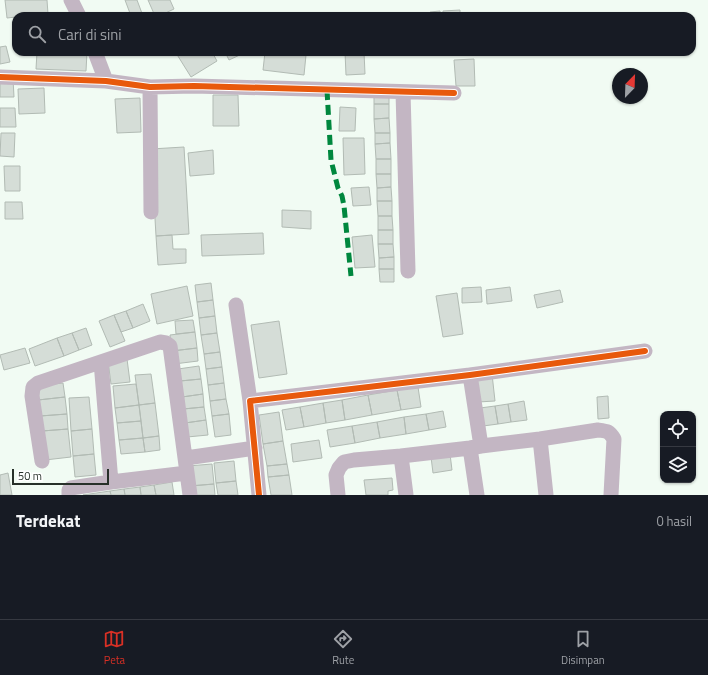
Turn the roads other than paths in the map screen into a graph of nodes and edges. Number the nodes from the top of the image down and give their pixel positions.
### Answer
1 (71, 0) edge
2 (77, 12) edge
3 (97, 56) edge
4 (0, 77) edge
5 (106, 80) junction
6 (150, 87) junction
7 (403, 92) junction
8 (454, 93) dead end
9 (151, 212) dead end
10 (408, 271) dead end
11 (236, 306) dead end
12 (646, 351) dead end
13 (101, 362) junction
14 (470, 375) junction
15 (250, 401) junction
16 (540, 439) junction
17 (475, 447) junction
18 (255, 448) junction
19 (401, 456) junction
20 (186, 458) junction
21 (42, 462) dead end
22 (187, 473) junction
23 (112, 482) junction
24 (69, 495) edge
25 (190, 495) edge
26 (259, 495) edge
27 (338, 495) edge
28 (406, 495) edge
29 (477, 495) edge
30 (546, 495) edge
31 (611, 495) edge

1 - 2 street
3 - 5 street
4 - 5 street
5 - 6 street
6 - 7 street
6 - 9 street
7 - 8 street
7 - 10 street
11 - 15 street
12 - 14 street
13 - 20 street
13 - 21 street
13 - 23 street
14 - 15 street
14 - 17 street
15 - 18 street
16 - 17 street
16 - 30 street
16 - 31 street
17 - 19 street
17 - 29 street
18 - 20 street
18 - 26 street
19 - 27 street
19 - 28 street
20 - 22 street
22 - 23 street
22 - 25 street
23 - 24 street

